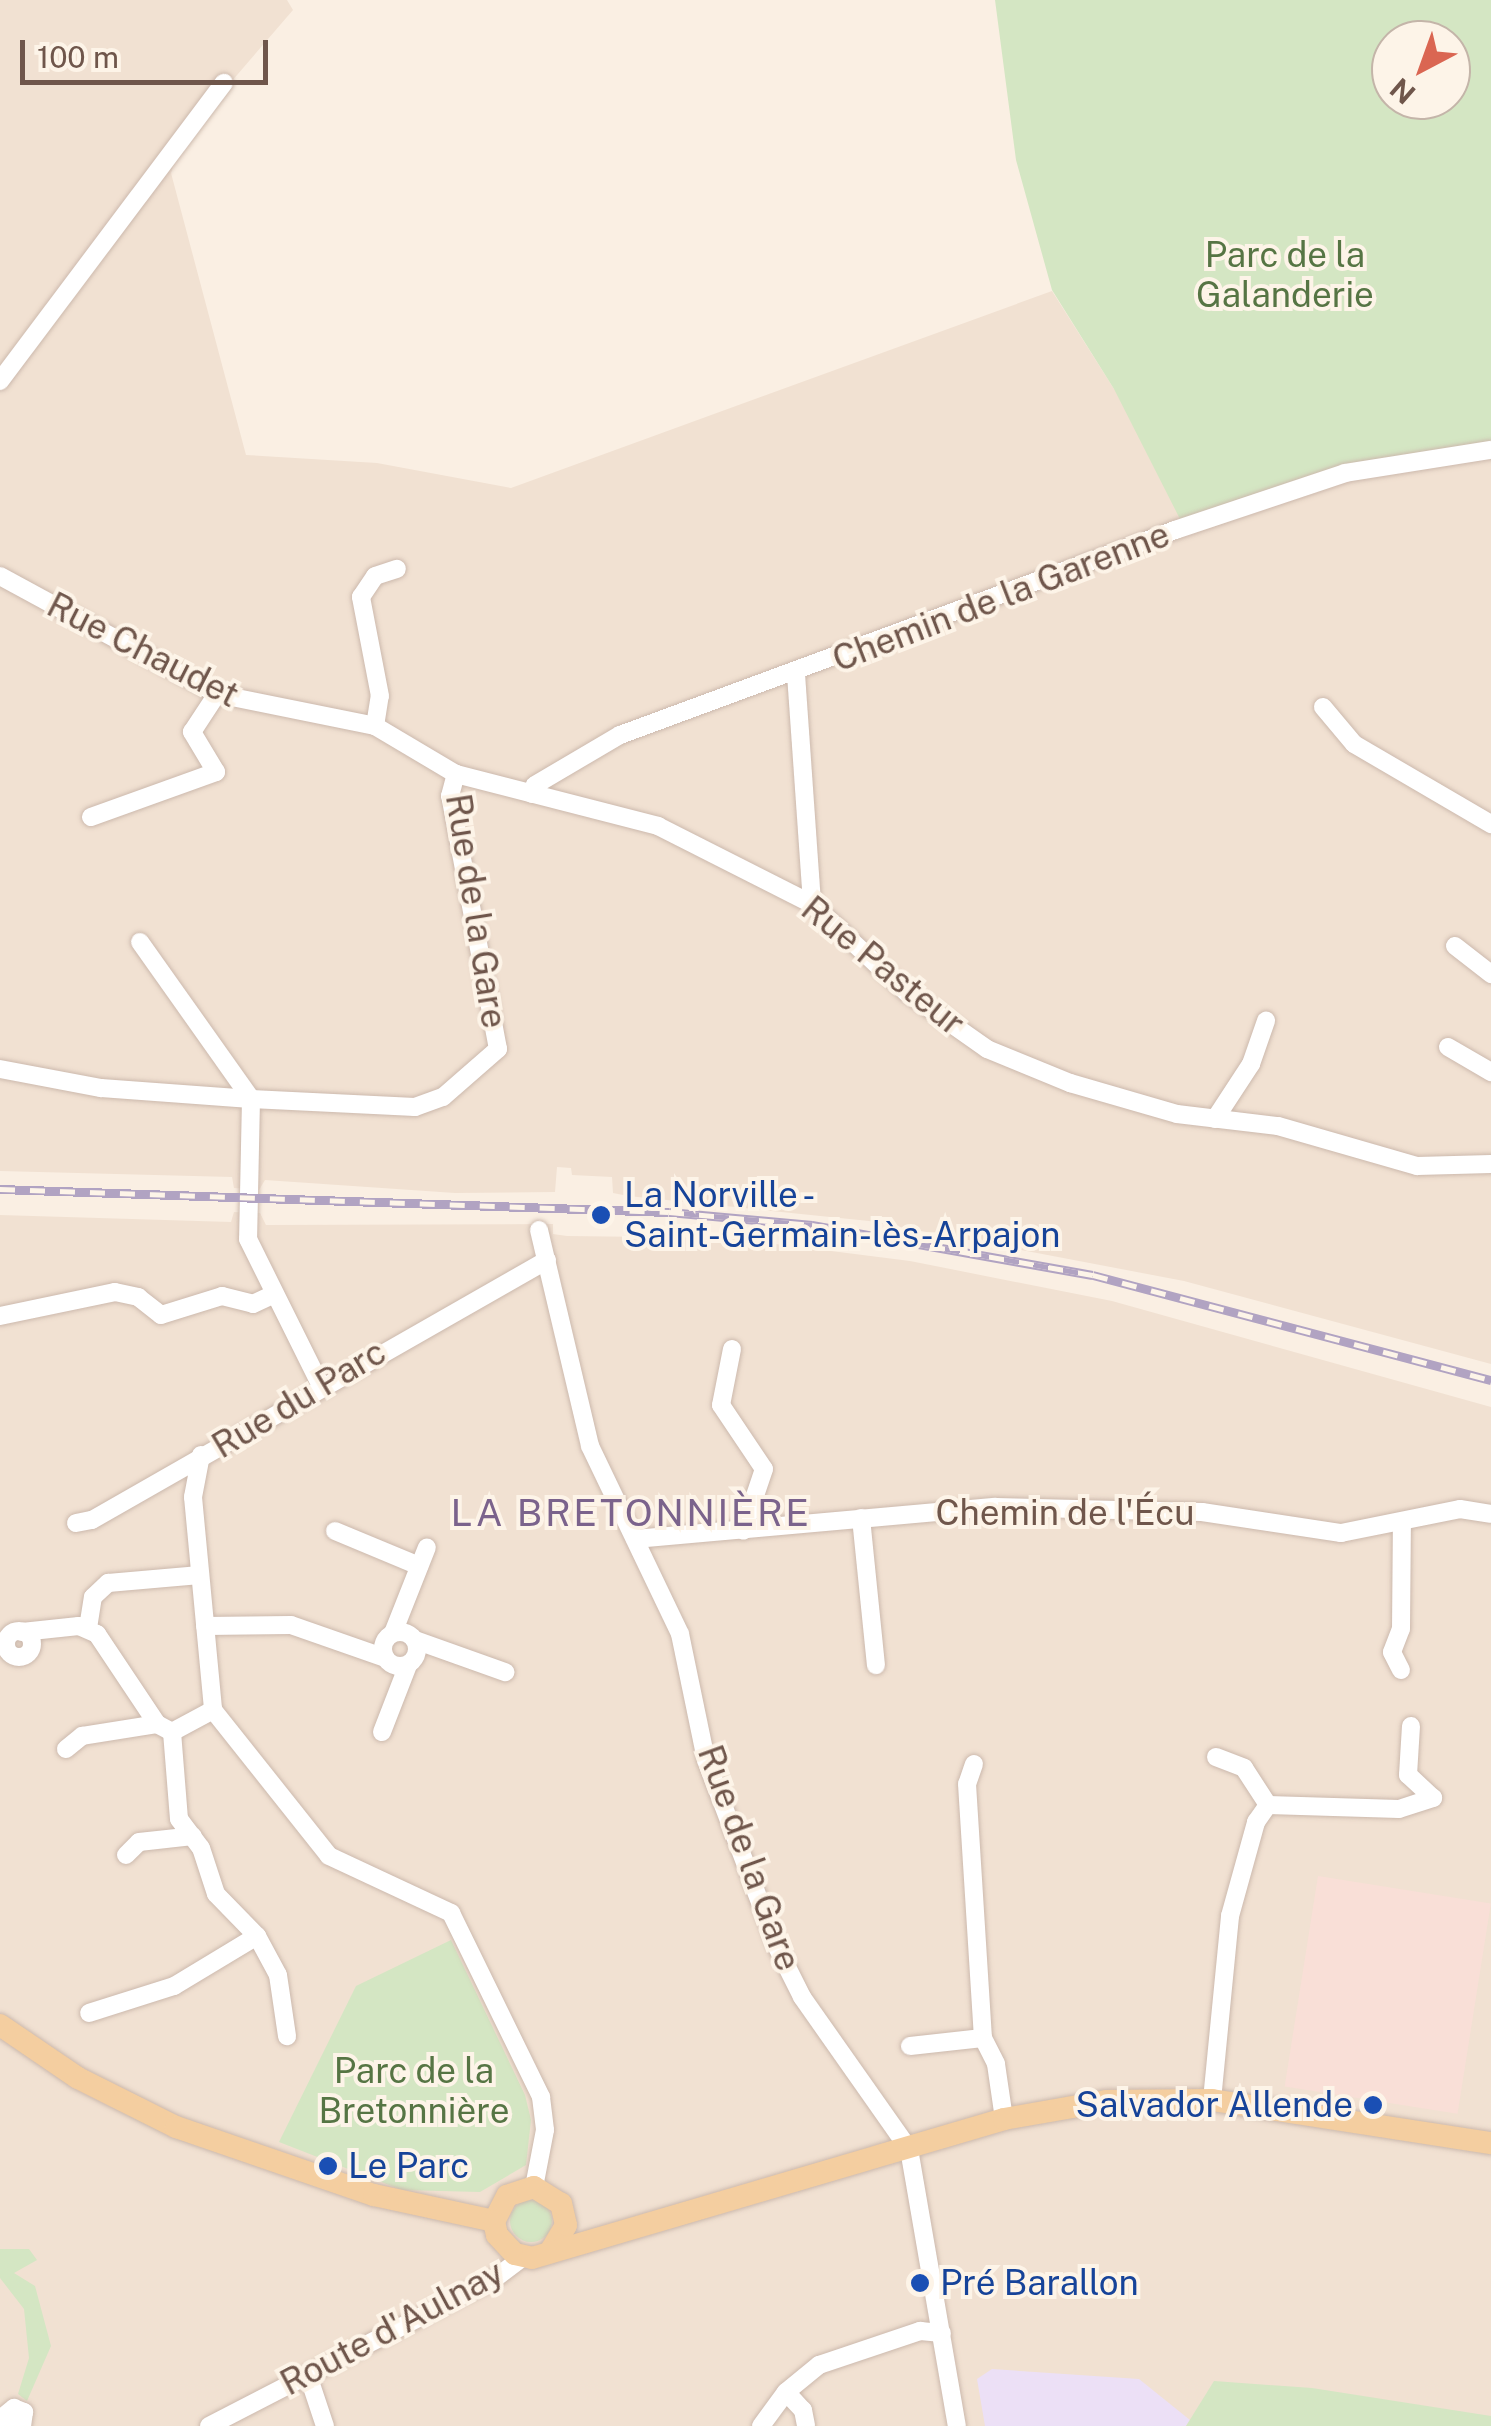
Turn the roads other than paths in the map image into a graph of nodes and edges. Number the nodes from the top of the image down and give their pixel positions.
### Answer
1 (224, 83) dead end
2 (0, 381) edge
3 (1491, 450) edge
4 (398, 568) dead end
5 (0, 576) edge
6 (796, 674) junction
7 (216, 694) junction
8 (1323, 707) dead end
9 (375, 726) junction
10 (456, 774) junction
11 (532, 794) junction
12 (91, 817) dead end
13 (1491, 824) edge
14 (812, 904) junction
15 (140, 942) dead end
16 (1455, 946) dead end
17 (1491, 974) edge
18 (1266, 1021) dead end
19 (1448, 1046) dead end
20 (0, 1069) edge
21 (1491, 1072) edge
22 (252, 1099) junction
23 (1215, 1118) junction
24 (1491, 1164) edge
25 (539, 1230) dead end
26 (547, 1260) junction
27 (274, 1294) junction
28 (0, 1316) edge
29 (732, 1349) dead end
30 (320, 1384) junction
31 (202, 1455) junction
32 (1491, 1514) edge
33 (861, 1518) junction
34 (1402, 1523) junction
35 (76, 1524) dead end
36 (335, 1531) dead end
37 (743, 1531) junction
38 (635, 1539) junction
39 (427, 1547) dead end
40 (419, 1566) junction
41 (200, 1575) junction
42 (205, 1626) junction
43 (88, 1628) junction
44 (393, 1633) junction
45 (9, 1634) edge
46 (415, 1640) junction
47 (385, 1658) junction
48 (408, 1665) junction
49 (876, 1665) dead end
50 (1401, 1670) dead end
51 (504, 1672) dead end
52 (213, 1710) junction
53 (1411, 1726) dead end
54 (164, 1728) junction
55 (382, 1732) dead end
56 (66, 1749) dead end
57 (1216, 1757) dead end
58 (974, 1764) dead end
59 (1268, 1805) junction
60 (192, 1836) junction
61 (126, 1855) dead end
62 (257, 1936) junction
63 (89, 2012) dead end
64 (0, 2025) edge
65 (287, 2036) dead end
66 (982, 2038) junction
67 (910, 2046) dead end
68 (1212, 2100) junction
69 (1004, 2119) junction
70 (1491, 2143) edge
71 (909, 2149) junction
72 (534, 2187) junction
73 (507, 2196) junction
74 (444, 2206) junction
75 (565, 2214) junction
76 (618, 2230) junction
77 (498, 2232) junction
78 (550, 2252) junction
79 (522, 2257) junction
80 (476, 2289) junction
81 (942, 2333) junction
82 (308, 2375) junction
83 (786, 2392) junction
84 (7, 2426) edge
85 (22, 2426) edge
86 (208, 2426) edge
87 (325, 2426) edge
88 (761, 2426) edge
89 (806, 2426) edge
90 (957, 2426) edge

1 - 2 street
3 - 6 street, Chemin de la Garenne
4 - 9 street
5 - 7 street, Rue Chaudet
6 - 11 street, Chemin de la Garenne
6 - 14 street
7 - 9 street, Rue Chaudet
7 - 12 street
8 - 13 street
9 - 10 street, Rue Chaudet
10 - 11 street, Rue Pasteur
10 - 22 street, Rue de la Gare
11 - 14 street, Rue Pasteur
14 - 23 street, Rue Pasteur
15 - 22 street
16 - 17 street
18 - 23 street
19 - 21 street
20 - 22 street
22 - 27 street
23 - 24 street, Rue Pasteur
25 - 26 street, Rue de la Gare
26 - 30 street, Rue du Parc
26 - 38 street, Rue de la Gare
27 - 28 street
27 - 30 street
29 - 37 street
30 - 31 street, Rue du Parc
31 - 35 street
31 - 41 street, Rue du Parc
32 - 34 street, Chemin de l'Écu
33 - 34 street, Chemin de l'Écu
33 - 37 street, Chemin de l'Écu
33 - 49 street
34 - 50 street
36 - 40 street
37 - 38 street, Chemin de l'Écu
38 - 71 street, Rue de la Gare
39 - 40 street
40 - 44 street
41 - 42 street, Rue du Parc
41 - 43 street
42 - 47 street
42 - 52 street, Rue du Parc
43 - 45 street
43 - 54 street
44 - 46 street
44 - 47 street
46 - 48 street
46 - 51 street
47 - 48 street
48 - 55 street
52 - 54 street
52 - 72 street
53 - 59 street
54 - 56 street
54 - 60 street
57 - 59 street
58 - 66 street
59 - 68 street
60 - 61 street
60 - 62 street
62 - 63 street
62 - 65 street
64 - 74 main road
66 - 67 street
66 - 69 street
68 - 69 main road
68 - 70 main road
69 - 71 main road
71 - 76 main road
71 - 81 street
72 - 73 main road
72 - 75 main road
73 - 74 main road
73 - 77 main road
74 - 77 main road
75 - 76 main road
75 - 78 main road
76 - 78 main road
77 - 79 main road
77 - 80 street
78 - 79 main road
79 - 80 street, Route d'Aulnay
80 - 82 street, Route d'Aulnay
81 - 83 street
81 - 90 street
82 - 86 street, Route d'Aulnay
82 - 87 street
83 - 88 street
83 - 89 street
84 - 85 street

